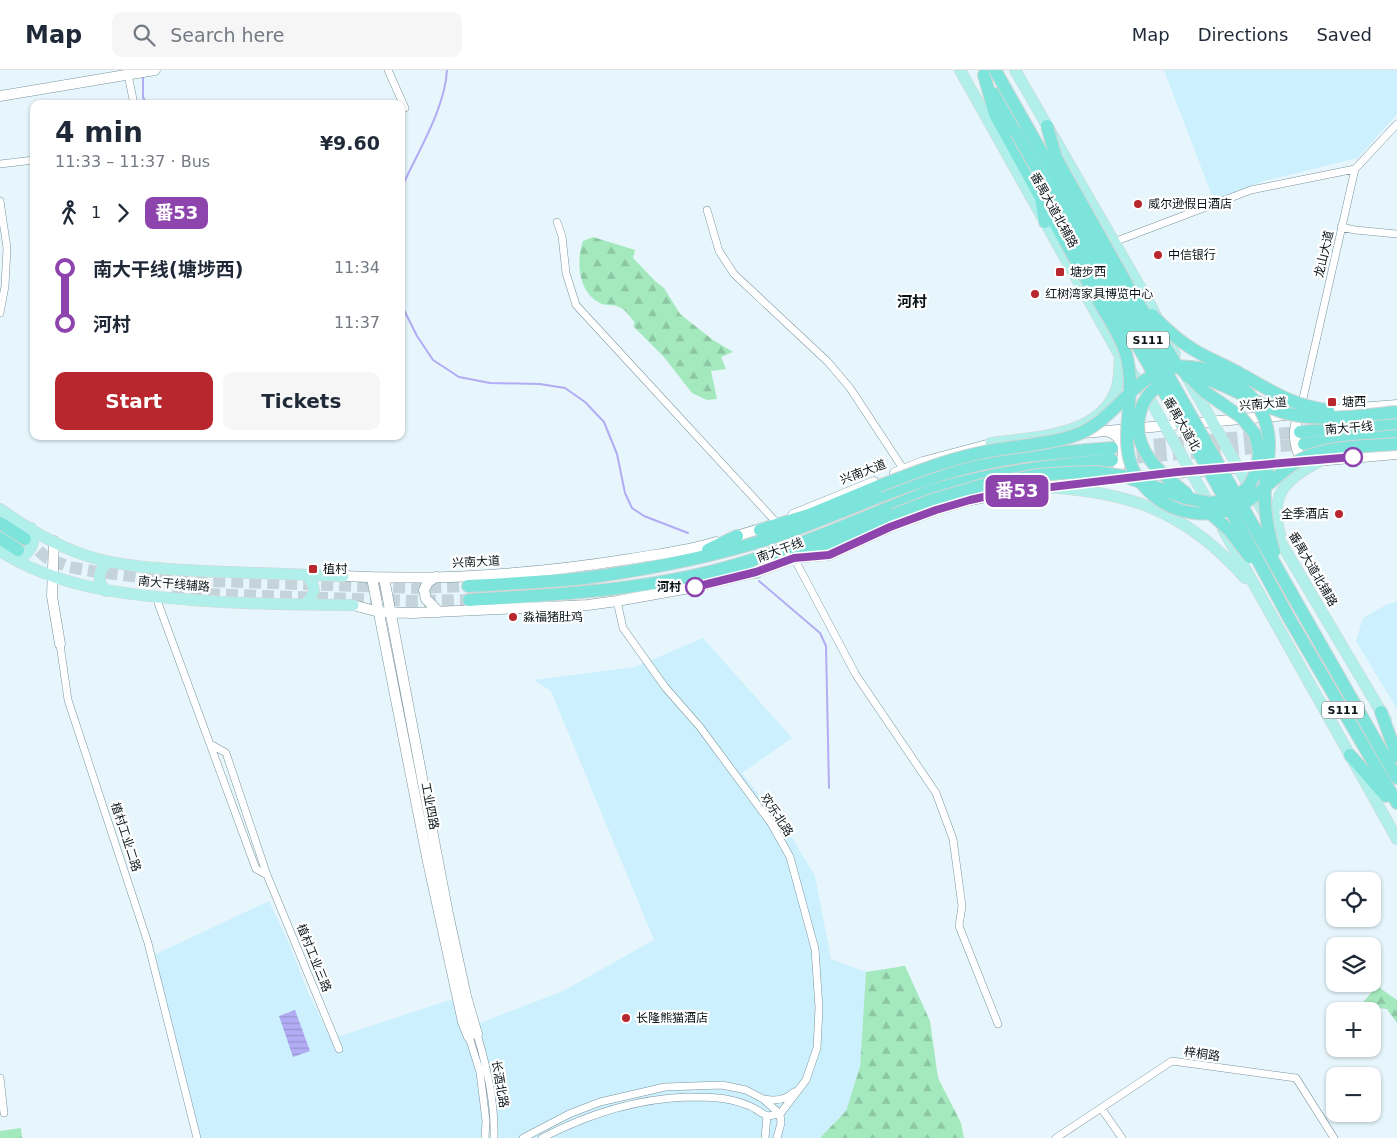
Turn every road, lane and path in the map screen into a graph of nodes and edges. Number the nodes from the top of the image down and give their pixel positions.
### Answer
1 (155, 70) edge
2 (388, 70) edge
3 (960, 70) edge
4 (1015, 70) edge
5 (987, 72) edge
6 (133, 74) junction
7 (0, 96) edge
8 (134, 100) edge
9 (401, 100) edge
10 (1397, 124) edge
11 (1047, 126) junction
12 (30, 160) edge
13 (0, 164) edge
14 (1355, 169) junction
15 (1041, 198) junction
16 (0, 201) edge
17 (707, 210) dead end
18 (557, 222) dead end
19 (1045, 222) junction
20 (1341, 227) junction
21 (1397, 234) edge
22 (1114, 242) junction
23 (1130, 290) junction
24 (1151, 306) junction
25 (0, 313) edge
26 (1120, 356) junction
27 (1301, 408) junction
28 (1334, 409) joint
29 (1396, 413) edge
30 (1212, 421) junction
31 (1164, 425) junction
32 (1104, 430) junction
33 (1397, 436) edge
34 (991, 443) junction
35 (1397, 444) edge
36 (1397, 454) edge
37 (1322, 460) junction
38 (1302, 462) junction
39 (1238, 467) junction
40 (904, 470) junction
41 (1190, 471) junction
42 (1109, 479) junction
43 (1041, 487) junction
44 (0, 509) edge
45 (776, 522) junction
46 (0, 523) edge
47 (760, 530) junction
48 (738, 536) junction
49 (0, 538) edge
50 (54, 541) junction
51 (22, 544) junction
52 (1284, 548) junction
53 (0, 551) edge
54 (794, 558) junction
55 (684, 561) junction
56 (110, 562) junction
57 (756, 572) junction
58 (1281, 574) junction
59 (306, 575) junction
60 (343, 576) joint
61 (436, 576) junction
62 (53, 577) junction
63 (686, 577) junction
64 (372, 578) junction
65 (384, 578) junction
66 (1271, 583) junction
67 (468, 586) tunnel mouth
68 (106, 591) junction
69 (1261, 596) junction
70 (469, 600) tunnel mouth
71 (617, 601) junction
72 (158, 604) dead end
73 (305, 604) junction
74 (353, 605) joint
75 (379, 612) junction
76 (391, 612) junction
77 (439, 612) junction
78 (60, 644) joint
79 (409, 706) junction
80 (398, 708) junction
81 (1382, 712) junction
82 (1397, 738) edge
83 (1350, 755) junction
84 (1397, 756) edge
85 (1397, 778) edge
86 (1397, 803) edge
87 (1397, 808) edge
88 (1397, 839) edge
89 (998, 1024) dead end
90 (473, 1036) junction
91 (339, 1049) dead end
92 (0, 1078) edge
93 (806, 1080) junction
94 (763, 1099) junction
95 (1101, 1108) junction
96 (4, 1113) dead end
97 (780, 1114) junction
98 (767, 1116) junction
99 (197, 1138) edge
100 (485, 1138) edge
101 (494, 1138) edge
102 (523, 1138) edge
103 (542, 1138) edge
104 (765, 1138) edge
105 (777, 1138) edge
106 (1056, 1138) edge
107 (1122, 1138) edge
108 (1334, 1138) edge

1 - 6 main road
2 - 9 street
3 - 19 main road, 番禺大道北辅路
4 - 11 main road
5 - 15 highway
5 - 58 highway, 番禺大道北 / S111, bridge
5 - 66 highway, 番禺大道北 / S111, bridge
6 - 7 main road
6 - 8 street
10 - 14 street, 龙山大道
11 - 22 main road
11 - 23 highway, bridge
12 - 13 street
14 - 20 street, 龙山大道
14 - 22 street
15 - 19 highway
15 - 35 highway, bridge
16 - 25 street
17 - 40 street
18 - 45 street
19 - 26 main road, 番禺大道北辅路
20 - 21 street
20 - 27 street, 龙山大道
22 - 24 main road
23 - 29 highway, bridge
23 - 54 highway, bridge
24 - 27 main road
24 - 30 main road, 番禺大道北铺路
26 - 31 main road, 番禺大道北辅路
26 - 34 main road
27 - 28 main road
27 - 30 main road, 兴南大道
27 - 38 main road
28 - 29 main road
29 - 33 highway, 南大干线
29 - 66 highway, bridge
30 - 31 main road, 兴南大道
30 - 39 main road, 番禺大道北铺路
31 - 32 main road, 兴南大道
31 - 41 main road, 番禺大道北辅路
32 - 34 main road, 兴南大道
32 - 42 main road
34 - 40 main road, 兴南大道
36 - 37 main road
37 - 38 main road
37 - 52 main road
38 - 39 main road
39 - 41 main road
39 - 52 main road, 番禺大道北铺路
40 - 45 main road, 兴南大道
41 - 42 main road
41 - 69 main road, 番禺大道北辅路
42 - 43 main road
43 - 54 main road
43 - 69 main road
44 - 51 main road, 南大干线辅路
45 - 47 main road, 兴南大道
46 - 51 highway
47 - 48 main road, 兴南大道
47 - 58 highway, bridge
48 - 55 highway
48 - 61 main road, 兴南大道
49 - 51 highway
50 - 51 main road, 南大干线辅路
50 - 56 main road, 南大干线辅路
50 - 62 main road, 植村工业二路
51 - 53 main road, 南大干线辅路
51 - 62 main road, 南大干线辅路
52 - 81 main road, 番禺大道北铺路 / S111
54 - 57 main road
54 - 89 street
55 - 63 highway, 南大干线
55 - 67 highway, 南大干线
56 - 59 main road, 南大干线辅路
56 - 68 main road
57 - 63 highway
57 - 71 main road
58 - 85 highway, 番禺大道北 / S111, bridge
59 - 60 main road, 南大干线辅路
59 - 73 main road
60 - 64 main road, 兴南大道
61 - 65 main road, 兴南大道
61 - 77 main road
62 - 68 main road, 南大干线辅路
62 - 78 main road, 植村工业二路
63 - 70 highway, 南大干线
64 - 65 main road, 兴南大道
64 - 75 main road, 工业四路
65 - 76 main road, 工业四路
66 - 86 highway, 番禺大道北 / S111, bridge
68 - 73 main road, 南大干线辅路
69 - 83 main road
71 - 77 main road
71 - 93 street, 欢乐北路
72 - 91 street, 植村工业三路
73 - 74 main road, 南大干线辅路
74 - 75 main road
75 - 76 main road
75 - 80 main road, 工业四路
76 - 77 main road
76 - 79 main road, 工业四路
78 - 99 street, 植村工业二路
79 - 80 street
79 - 90 main road, 工业四路
80 - 90 main road, 工业四路
81 - 82 main road
81 - 84 highway
83 - 87 highway
83 - 88 main road
90 - 100 street, 长酒北路
90 - 101 street, 长酒北路
92 - 96 street
93 - 94 street
93 - 97 street
94 - 97 street
94 - 102 street
95 - 106 street, 梓桐路
95 - 107 street
95 - 108 street, 梓桐路
97 - 98 street
97 - 105 street
98 - 103 street
98 - 104 street

